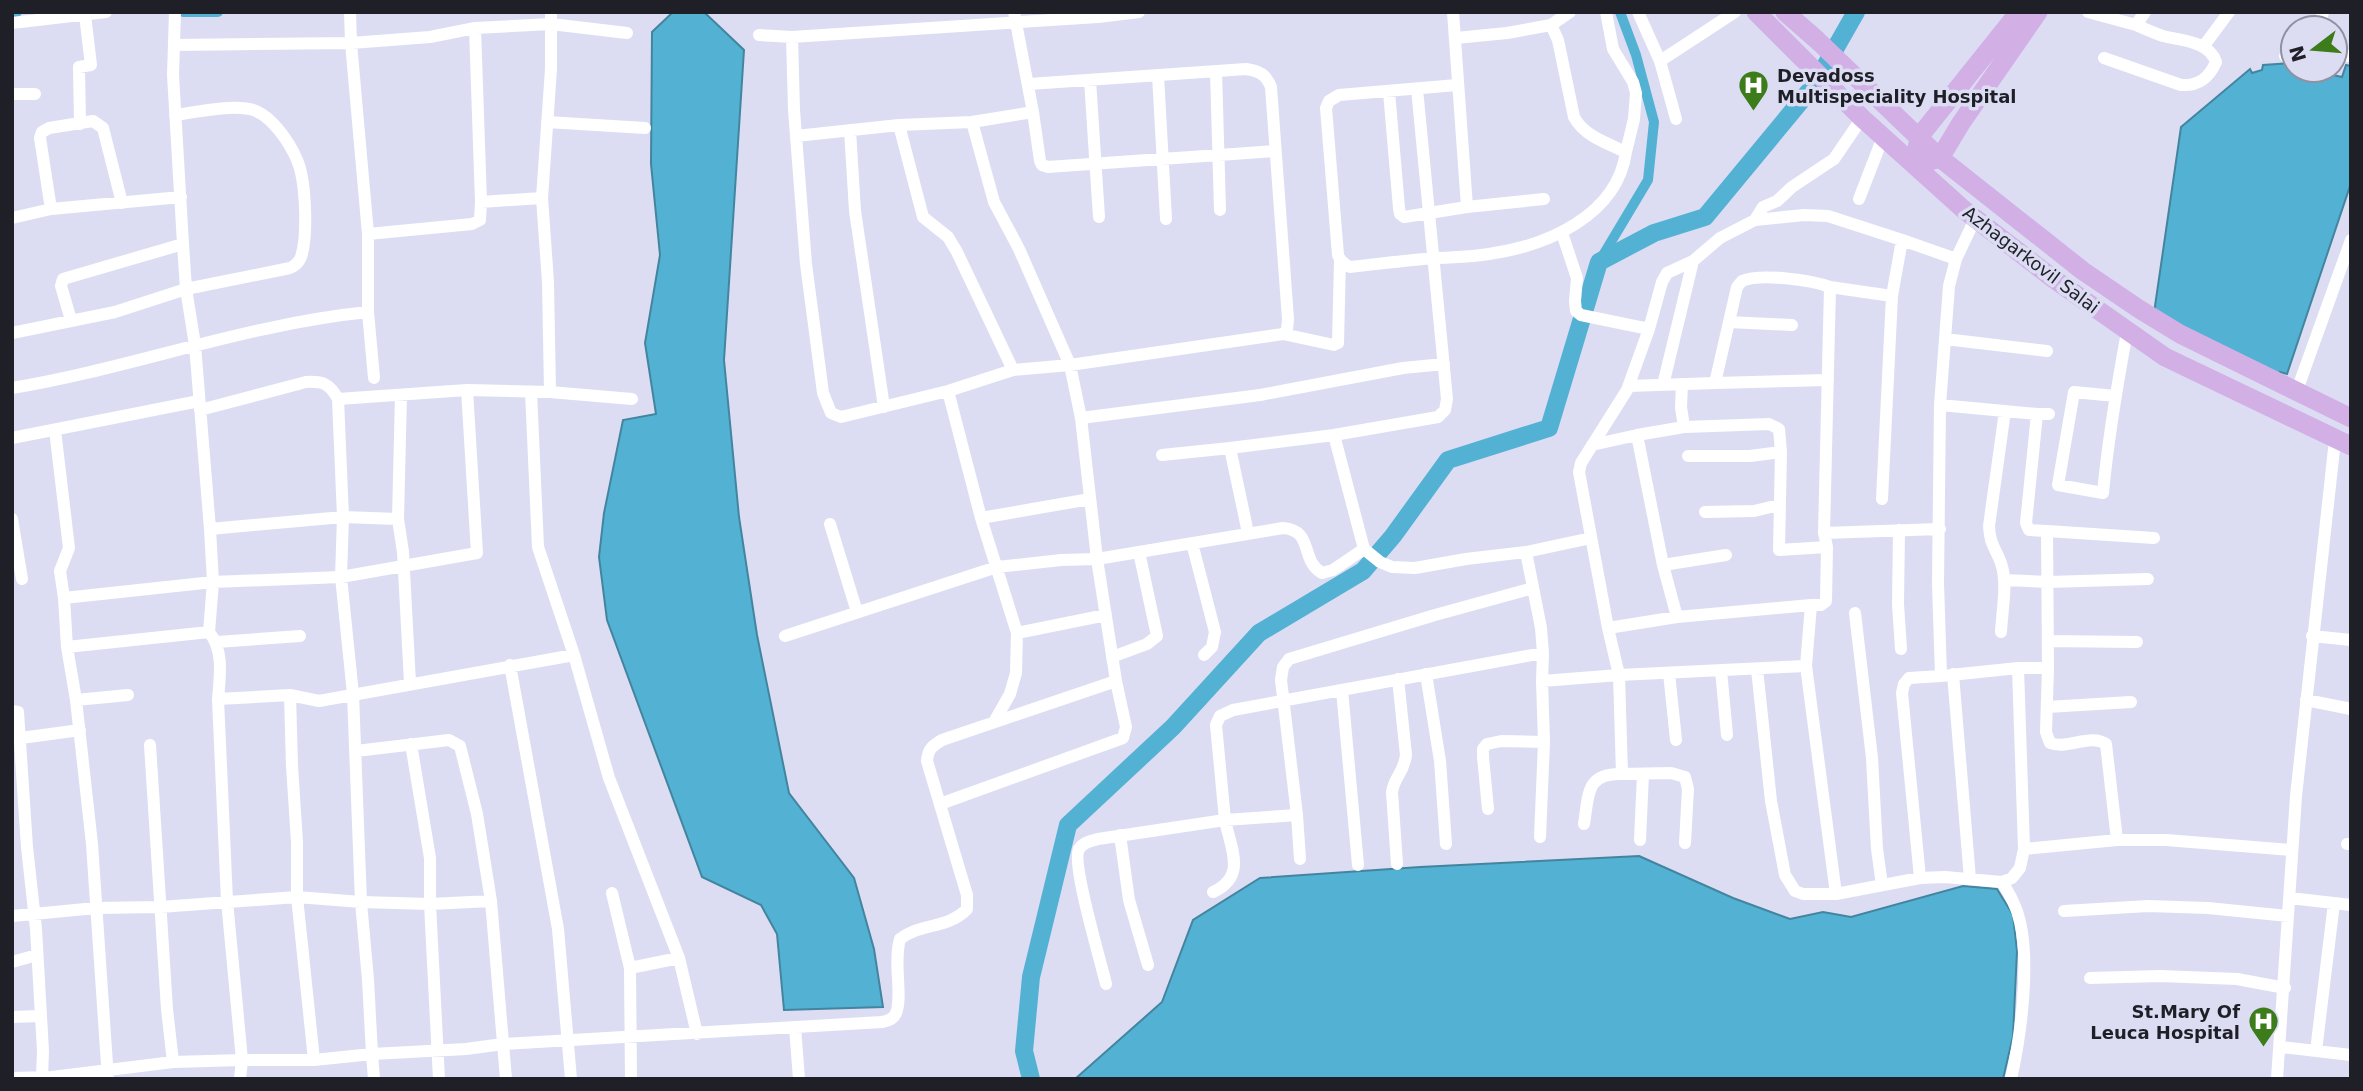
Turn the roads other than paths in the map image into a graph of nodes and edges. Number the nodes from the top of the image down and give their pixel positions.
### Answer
1 (106, 12) edge
2 (175, 12) edge
3 (1139, 12) edge
4 (1453, 12) edge
5 (1570, 12) edge
6 (1606, 12) edge
7 (1638, 12) edge
8 (1735, 12) edge
9 (1756, 12) edge
10 (1785, 12) edge
11 (2019, 12) edge
12 (2038, 12) edge
13 (2088, 12) edge
14 (2145, 12) edge
15 (2229, 12) edge
16 (350, 14) edge
17 (85, 15) junction
18 (551, 18) edge
19 (1016, 18) edge
20 (12, 23) edge
21 (1551, 25) junction
22 (2136, 25) junction
23 (475, 28) junction
24 (627, 33) dead end
25 (760, 35) dead end
26 (792, 37) junction
27 (1456, 38) junction
28 (351, 43) junction
29 (174, 45) junction
30 (2203, 47) junction
31 (2104, 58) dead end
32 (1660, 61) junction
33 (1216, 71) junction
34 (1158, 75) junction
35 (1090, 80) junction
36 (1030, 84) junction
37 (1457, 85) junction
38 (1417, 89) junction
39 (1389, 92) junction
40 (12, 94) edge
41 (35, 94) dead end
42 (1033, 112) junction
43 (1857, 112) junction
44 (175, 115) junction
45 (1676, 119) dead end
46 (547, 122) junction
47 (972, 122) junction
48 (79, 124) junction
49 (899, 125) junction
50 (645, 128) dead end
51 (850, 130) junction
52 (796, 136) junction
53 (1883, 137) junction
54 (1919, 137) junction
55 (1275, 151) junction
56 (1626, 152) junction
57 (1217, 155) junction
58 (1163, 158) junction
59 (1940, 158) junction
60 (1094, 162) junction
61 (1915, 165) junction
62 (1977, 188) junction
63 (181, 197) junction
64 (541, 198) junction
65 (1544, 199) dead end
66 (1859, 199) dead end
67 (481, 202) junction
68 (122, 203) junction
69 (1467, 207) junction
70 (51, 209) junction
71 (1220, 210) dead end
72 (1429, 213) junction
73 (1969, 214) junction
74 (12, 218) edge
75 (1099, 218) dead end
76 (1166, 219) dead end
77 (1755, 220) junction
78 (1562, 233) junction
79 (368, 234) junction
80 (1902, 240) junction
81 (2351, 240) edge
82 (183, 244) junction
83 (1434, 258) junction
84 (1956, 259) junction
85 (1340, 260) junction
86 (1693, 261) junction
87 (1830, 287) junction
88 (186, 289) junction
89 (1892, 296) junction
90 (368, 312) junction
91 (71, 320) junction
92 (1729, 322) junction
93 (1792, 325) dead end
94 (1649, 329) junction
95 (12, 332) edge
96 (2127, 332) junction
97 (1283, 334) junction
98 (1945, 339) junction
99 (195, 345) junction
100 (2047, 351) dead end
101 (1444, 364) junction
102 (1070, 365) junction
103 (1013, 370) junction
104 (374, 378) dead end
105 (1828, 380) junction
106 (1715, 383) junction
107 (1682, 384) junction
108 (1663, 385) junction
109 (1629, 386) junction
110 (12, 388) edge
111 (467, 390) junction
112 (947, 391) junction
113 (531, 392) junction
114 (550, 392) junction
115 (2296, 393) junction
116 (401, 395) junction
117 (2115, 396) junction
118 (338, 399) junction
119 (632, 399) dead end
120 (1940, 405) junction
121 (199, 406) junction
122 (884, 407) junction
123 (2005, 411) junction
124 (1081, 418) junction
125 (2351, 418) edge
126 (1684, 427) junction
127 (55, 430) junction
128 (1335, 435) junction
129 (1637, 435) junction
130 (12, 438) edge
131 (2343, 443) edge
132 (1592, 445) junction
133 (1230, 447) junction
134 (1781, 452) junction
135 (1162, 455) dead end
136 (1688, 456) dead end
137 (1090, 499) junction
138 (1882, 499) dead end
139 (1779, 505) junction
140 (1706, 512) dead end
141 (343, 517) junction
142 (981, 518) junction
143 (12, 519) edge
144 (398, 519) junction
145 (830, 524) dead end
146 (210, 529) junction
147 (1940, 529) junction
148 (1899, 530) junction
149 (2047, 531) junction
150 (1248, 533) junction
151 (1824, 533) junction
152 (1591, 538) junction
153 (2154, 538) dead end
154 (1192, 543) junction
155 (1827, 547) junction
156 (1366, 551) junction
157 (1139, 552) junction
158 (1526, 552) junction
159 (1727, 555) dead end
160 (1097, 559) junction
161 (1663, 565) junction
162 (404, 567) junction
163 (998, 567) junction
164 (341, 577) junction
165 (22, 579) dead end
166 (2148, 579) dead end
167 (2004, 580) junction
168 (213, 582) junction
169 (2048, 582) junction
170 (1533, 588) junction
171 (64, 598) junction
172 (1811, 605) junction
173 (857, 612) junction
174 (1855, 613) dead end
175 (1106, 615) junction
176 (1678, 617) junction
177 (1608, 628) junction
178 (1017, 632) junction
179 (2001, 632) dead end
180 (300, 636) dead end
181 (785, 636) dead end
182 (2312, 636) junction
183 (213, 637) junction
184 (2351, 640) edge
185 (2048, 642) junction
186 (2137, 642) dead end
187 (67, 647) junction
188 (1901, 649) dead end
189 (1543, 653) junction
190 (574, 655) junction
191 (1204, 655) dead end
192 (1112, 657) junction
193 (510, 665) junction
194 (1807, 666) junction
195 (2048, 667) junction
196 (2018, 668) junction
197 (1757, 669) junction
198 (1721, 670) junction
199 (1669, 673) junction
200 (1426, 674) junction
201 (1619, 675) junction
202 (1947, 675) junction
203 (1398, 679) junction
204 (1116, 681) junction
205 (1542, 681) junction
206 (410, 683) junction
207 (1342, 690) junction
208 (353, 694) junction
209 (128, 695) dead end
210 (290, 695) junction
211 (218, 699) junction
212 (75, 700) junction
213 (1284, 700) junction
214 (2306, 700) junction
215 (2131, 702) dead end
216 (2047, 707) junction
217 (2351, 709) edge
218 (12, 711) edge
219 (994, 722) junction
220 (80, 730) junction
221 (1727, 735) dead end
222 (21, 738) junction
223 (1676, 740) dead end
224 (1544, 742) junction
225 (411, 744) junction
226 (150, 745) dead end
227 (356, 751) junction
228 (1622, 774) junction
229 (1643, 774) junction
230 (940, 804) junction
231 (1488, 809) dead end
232 (1297, 815) junction
233 (1225, 820) junction
234 (1584, 824) dead end
235 (1120, 835) junction
236 (1541, 837) dead end
237 (1640, 840) dead end
238 (2118, 840) junction
239 (1685, 843) dead end
240 (1446, 844) dead end
241 (2024, 849) junction
242 (2292, 850) junction
243 (1300, 859) dead end
244 (1397, 863) dead end
245 (1358, 865) dead end
246 (1920, 878) junction
247 (1970, 879) junction
248 (2003, 882) junction
249 (1882, 885) junction
250 (1213, 892) dead end
251 (612, 893) dead end
252 (1836, 894) junction
253 (297, 897) junction
254 (2290, 898) junction
255 (227, 901) junction
256 (491, 901) junction
257 (361, 902) junction
258 (2334, 903) junction
259 (430, 904) junction
260 (2351, 905) edge
261 (160, 907) junction
262 (96, 908) junction
263 (2064, 911) dead end
264 (34, 914) junction
265 (12, 916) edge
266 (2288, 916) junction
267 (37, 955) junction
268 (679, 958) junction
269 (12, 962) edge
270 (1148, 965) dead end
271 (630, 968) junction
272 (2090, 978) dead end
273 (1106, 984) dead end
274 (2284, 988) junction
275 (40, 1016) junction
276 (12, 1017) edge
277 (795, 1027) junction
278 (696, 1034) junction
279 (630, 1037) junction
280 (567, 1042) junction
281 (503, 1044) junction
282 (2281, 1047) junction
283 (436, 1051) junction
284 (2316, 1051) junction
285 (372, 1054) junction
286 (2351, 1055) edge
287 (242, 1060) junction
288 (314, 1060) junction
289 (173, 1062) junction
290 (108, 1074) edge
291 (12, 1077) edge
292 (41, 1077) junction
293 (240, 1079) edge
294 (374, 1079) edge
295 (439, 1079) edge
296 (506, 1079) edge
297 (571, 1079) edge
298 (631, 1079) edge
299 (799, 1079) edge
300 (2011, 1079) edge
301 (2277, 1079) edge

1 - 17 street
2 - 29 street
3 - 19 street
4 - 27 street
5 - 21 street
6 - 56 street
7 - 32 street
8 - 32 street
9 - 43 main road, Azhagarkovil Salai
10 - 54 main road, Azhagarkovil Salai
11 - 54 main road
12 - 59 main road
13 - 22 street
14 - 22 street
15 - 30 street
16 - 28 street
17 - 20 street
17 - 48 street
18 - 23 street
18 - 24 street
18 - 46 street
19 - 26 street
19 - 36 street
21 - 27 street
21 - 56 street
22 - 30 street
23 - 28 street
23 - 67 street
25 - 26 street
26 - 52 street
27 - 37 street
28 - 29 street
28 - 79 street
29 - 44 street
30 - 31 street
32 - 45 street
33 - 34 street
33 - 55 street
33 - 57 street
34 - 35 street
34 - 58 street
35 - 36 street
35 - 60 street
36 - 42 street
37 - 38 street
37 - 69 street
38 - 39 street
38 - 72 street
39 - 72 street
39 - 85 street
40 - 41 street
42 - 47 street
42 - 60 street
43 - 53 main road, Azhagarkovil Salai
43 - 77 street
44 - 63 street
44 - 88 street
46 - 50 street
46 - 64 street
47 - 49 street
47 - 102 street
48 - 68 street
48 - 70 street
49 - 51 street
49 - 103 street
51 - 52 street
51 - 122 street
52 - 122 street
53 - 61 main road, Azhagarkovil Salai
53 - 66 street
54 - 59 main road, Azhagarkovil Salai
54 - 61 main road
55 - 57 street
55 - 97 street
56 - 78 street
57 - 58 street
57 - 71 street
58 - 60 street
58 - 76 street
59 - 61 main road
59 - 62 main road, Azhagarkovil Salai
60 - 75 street
61 - 73 main road, Azhagarkovil Salai
62 - 73 street
62 - 115 main road, Azhagarkovil Salai
63 - 68 street
63 - 82 street
64 - 67 street
64 - 114 street
65 - 69 street
67 - 79 street
68 - 70 street
69 - 72 street
70 - 74 street
72 - 83 street
73 - 84 street
73 - 96 main road, Azhagarkovil Salai
77 - 80 street
77 - 86 street
78 - 83 street
78 - 94 street
79 - 90 street
80 - 84 street
80 - 89 street
81 - 115 street
82 - 88 street
82 - 91 street
83 - 85 street
83 - 101 street
84 - 98 street
85 - 97 street
86 - 94 street
86 - 108 street
87 - 89 street
87 - 92 street
87 - 105 street
88 - 91 street
88 - 99 street
89 - 138 street
90 - 99 street
90 - 104 street
91 - 95 street
92 - 93 street
92 - 106 street
94 - 109 street
96 - 117 street
96 - 131 main road, Azhagarkovil Salai
97 - 102 street
98 - 100 street
98 - 120 street
99 - 110 street
99 - 121 street
101 - 124 street
101 - 128 street
102 - 103 street
102 - 124 street
103 - 112 street
105 - 106 street
105 - 151 street
106 - 107 street
107 - 108 street
107 - 126 street
108 - 109 street
109 - 132 street
111 - 113 street
111 - 116 street
111 - 162 street
112 - 122 street
112 - 142 street
113 - 114 street
113 - 190 street
114 - 119 street
115 - 125 main road, Azhagarkovil Salai
116 - 118 street
116 - 144 street
117 - 117 street
118 - 121 street
118 - 141 street
120 - 123 street
120 - 147 street
121 - 127 street
121 - 146 street
123 - 149 street
123 - 167 street
124 - 137 street
126 - 129 street
126 - 134 street
127 - 130 street
127 - 171 street
128 - 133 street
128 - 156 street
129 - 132 street
129 - 161 street
131 - 182 street
132 - 152 street
133 - 135 street
133 - 150 street
134 - 136 street
134 - 139 street
137 - 142 street
137 - 160 street
139 - 140 street
139 - 155 street
141 - 144 street
141 - 146 street
141 - 164 street
142 - 163 street
143 - 165 street
144 - 162 street
145 - 173 street
146 - 168 street
147 - 148 street
147 - 202 street
148 - 151 street
148 - 188 street
149 - 153 street
149 - 169 street
150 - 154 street
150 - 156 street
151 - 155 street
152 - 158 street
152 - 177 street
154 - 157 street
154 - 191 street
155 - 172 street
156 - 158 street
157 - 160 street
157 - 192 street
158 - 170 street
159 - 161 street
160 - 163 street
160 - 175 street
161 - 176 street
162 - 164 street
162 - 206 street
163 - 173 street
163 - 178 street
164 - 168 street
164 - 208 street
166 - 169 street
167 - 169 street
167 - 179 street
168 - 171 street
168 - 183 street
169 - 185 street
170 - 189 street
170 - 213 street
171 - 187 street
172 - 176 street
172 - 194 street
173 - 181 street
174 - 249 street
175 - 178 street
175 - 192 street
176 - 177 street
177 - 201 street
178 - 219 street
180 - 183 street
182 - 184 street
182 - 214 street
183 - 187 street
183 - 211 street
185 - 186 street
185 - 195 street
187 - 212 street
189 - 200 street
189 - 205 street
190 - 193 street
190 - 268 street
192 - 204 street
193 - 206 street
193 - 280 street
194 - 197 street
194 - 252 street
195 - 196 street
195 - 216 street
196 - 202 street
196 - 241 street
197 - 198 street
197 - 252 street
198 - 199 street
198 - 221 street
199 - 201 street
199 - 223 street
200 - 203 street
200 - 240 street
201 - 205 street
201 - 228 street
202 - 246 street
202 - 247 street
203 - 207 street
203 - 244 street
204 - 219 street
204 - 230 street
205 - 224 street
206 - 208 street
207 - 213 street
207 - 245 street
208 - 210 street
208 - 227 street
209 - 212 street
210 - 211 street
210 - 253 street
211 - 255 street
212 - 220 street
213 - 232 street
213 - 233 street
214 - 217 street
214 - 242 street
215 - 216 street
216 - 238 street
218 - 222 street
219 - 230 street
220 - 222 street
220 - 262 street
222 - 264 street
224 - 231 street
224 - 236 street
225 - 227 street
225 - 256 street
225 - 259 street
226 - 261 street
227 - 257 street
228 - 229 street
228 - 234 street
229 - 237 street
229 - 239 street
230 - 277 street
232 - 233 street
232 - 243 street
233 - 235 street
233 - 250 street
235 - 270 street
235 - 273 street
238 - 241 street
238 - 242 street
241 - 248 street
242 - 254 street
246 - 247 street
246 - 249 street
247 - 248 street
248 - 300 street
249 - 252 street
251 - 271 street
253 - 255 street
253 - 257 street
253 - 288 street
254 - 258 street
254 - 266 street
255 - 261 street
255 - 287 street
256 - 259 street
256 - 281 street
257 - 259 street
257 - 285 street
258 - 260 street
258 - 284 street
259 - 283 street
261 - 262 street
261 - 289 street
262 - 264 street
262 - 290 street
263 - 266 street
264 - 265 street
264 - 267 street
266 - 274 street
267 - 269 street
267 - 275 street
268 - 271 street
268 - 278 street
271 - 279 street
272 - 274 street
274 - 282 street
275 - 276 street
275 - 292 street
277 - 278 street
277 - 299 street
278 - 279 street
279 - 280 street
279 - 298 street
280 - 281 street
280 - 297 street
281 - 283 street
281 - 296 street
282 - 284 street
282 - 301 street
283 - 285 street
283 - 295 street
284 - 286 street
285 - 288 street
285 - 294 street
287 - 288 street
287 - 289 street
287 - 293 street
289 - 290 street
290 - 292 street
291 - 292 street

